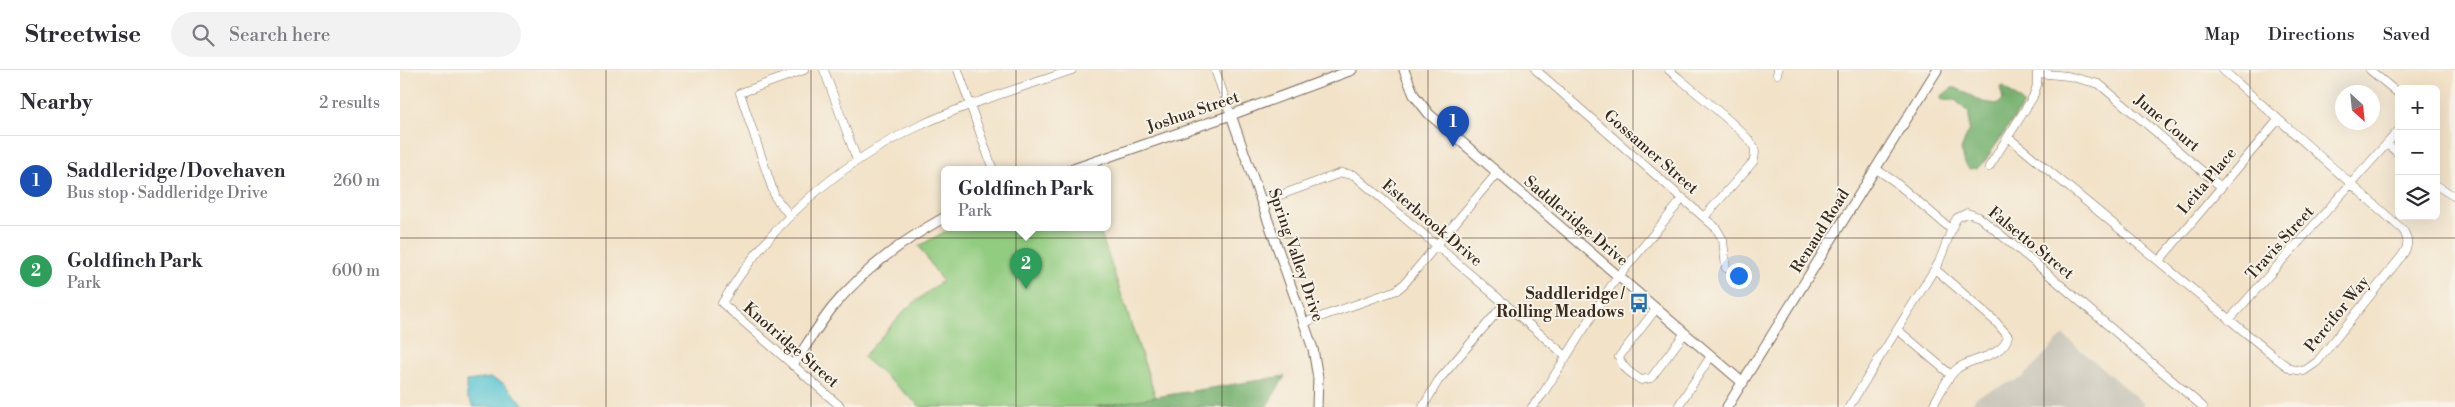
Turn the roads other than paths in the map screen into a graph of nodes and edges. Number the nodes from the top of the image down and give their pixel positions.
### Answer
1 (804, 70) edge
2 (824, 70) edge
3 (958, 70) edge
4 (1072, 70) edge
5 (1215, 70) edge
6 (1352, 70) edge
7 (1404, 70) edge
8 (1536, 70) edge
9 (1669, 70) edge
10 (1937, 70) edge
11 (2223, 70) edge
12 (2370, 70) edge
13 (2037, 71) edge
14 (2395, 91) edge
15 (970, 105) junction
16 (1231, 115) junction
17 (2278, 120) junction
18 (2395, 135) edge
19 (2008, 137) junction
20 (2387, 144) junction
21 (2395, 151) edge
22 (856, 160) junction
23 (992, 166) edge
24 (1082, 166) edge
25 (1989, 167) dead end
26 (1876, 169) junction
27 (1497, 173) junction
28 (2351, 185) junction
29 (2220, 186) junction
30 (2440, 188) edge
31 (2455, 197) edge
32 (1683, 198) junction
33 (1261, 202) junction
34 (790, 216) junction
35 (1705, 216) junction
36 (941, 220) edge
37 (1952, 230) junction
38 (1436, 244) junction
39 (2159, 261) junction
40 (1726, 268) dead end
41 (1935, 269) junction
42 (1618, 276) junction
43 (1505, 303) junction
44 (1656, 309) junction
45 (2229, 320) junction
46 (1303, 323) junction
47 (1898, 330) junction
48 (1685, 333) junction
49 (1566, 356) junction
50 (1711, 356) junction
51 (793, 365) junction
52 (1951, 375) junction
53 (1743, 382) junction
54 (842, 407) edge
55 (1316, 407) edge
56 (1423, 407) edge
57 (1532, 407) edge
58 (1680, 407) edge
59 (1728, 407) edge
60 (1850, 407) edge
61 (1932, 407) edge
62 (2203, 407) edge

1 - 34 street
2 - 22 street
3 - 15 street
4 - 15 street
5 - 16 street
6 - 16 street, Joshua Street
7 - 27 street, Saddleridge Drive
8 - 32 street, Gossamer Street
9 - 35 street
10 - 26 street, Renaud Road
11 - 17 street, Percifor Way
12 - 14 street
13 - 19 street
13 - 29 street, June Court
15 - 22 street
15 - 23 street
16 - 24 street, Joshua Street
16 - 33 street, Spring Valley Drive
17 - 28 street, Percifor Way
17 - 29 street, Leita Place
18 - 20 street, Travis Street
19 - 25 street
19 - 39 street, Percifor Way
20 - 21 street
20 - 28 street, Travis Street
22 - 34 street
26 - 37 street
26 - 53 street, Renaud Road
27 - 38 street
27 - 42 street, Saddleridge Drive
28 - 45 street, Travis Street
28 - 45 street, Percifor Way
29 - 39 street, Leita Place
30 - 31 street
32 - 35 street, Gossamer Street
32 - 42 street
33 - 38 street, Esterbrook Drive
33 - 46 street, Spring Valley Drive
34 - 51 street, Knotridge Street
35 - 40 street, Gossamer Street
36 - 51 street
37 - 41 street, Falsetto Street
37 - 62 street, Falsetto Street
38 - 43 street, Esterbrook Drive
38 - 46 street
39 - 45 street, Percifor Way
41 - 47 street, Falsetto Street
41 - 52 street
42 - 44 street, Saddleridge Drive
42 - 49 street
43 - 49 street, Esterbrook Drive
43 - 56 street
44 - 48 street, Saddleridge Drive
44 - 48 street
46 - 55 street, Spring Valley Drive
47 - 52 street
47 - 60 street, Falsetto Street
48 - 50 street, Saddleridge Drive
49 - 57 street
50 - 53 street, Saddleridge Drive
50 - 58 street
51 - 54 street, Knotridge Street
52 - 61 street
53 - 59 street, Renaud Road

